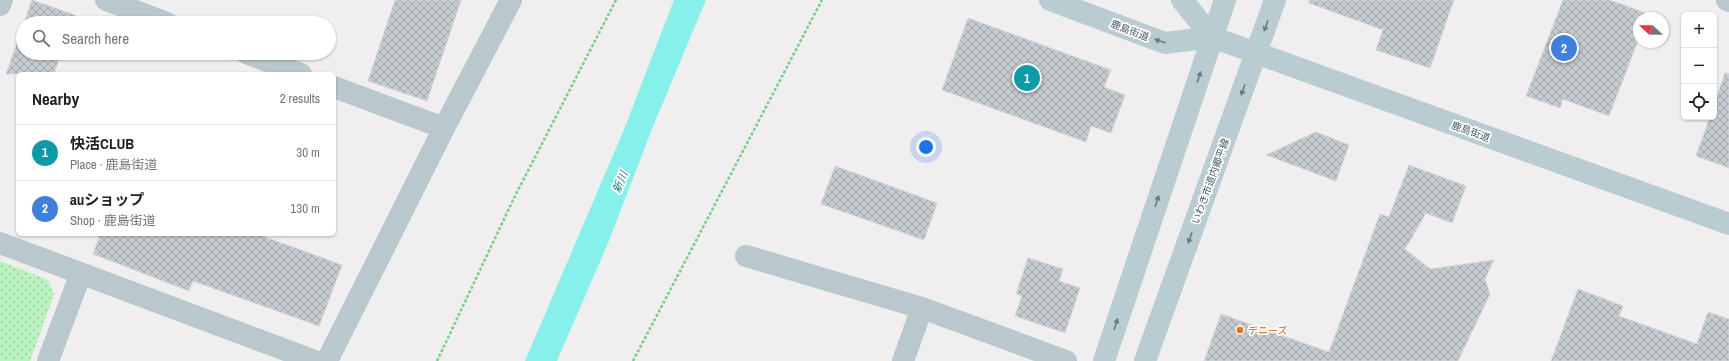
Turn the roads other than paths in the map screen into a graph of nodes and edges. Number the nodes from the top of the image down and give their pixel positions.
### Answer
1 (2, 0) edge
2 (106, 0) edge
3 (511, 0) edge
4 (1050, 0) edge
5 (1182, 0) edge
6 (1225, 0) edge
7 (1275, 0) edge
8 (0, 5) edge
9 (148, 16) edge
10 (1212, 37) junction
11 (1256, 53) junction
12 (264, 60) edge
13 (296, 72) edge
14 (336, 88) edge
15 (444, 128) junction
16 (1729, 224) edge
17 (0, 243) edge
18 (746, 256) dead end
19 (81, 273) junction
20 (922, 308) junction
21 (48, 361) edge
22 (315, 361) edge
23 (327, 361) edge
24 (903, 361) edge
25 (1066, 361) edge
26 (1104, 361) edge
27 (1145, 361) edge

1 - 8 street
2 - 9 street
3 - 15 street
10 -> 4 street, 鹿島街道
5 - 10 street
6 - 10 street
7 -> 11 street, いわき市道内郷平線
10 - 11 street, 鹿島街道
26 -> 10 street
11 - 16 street, 鹿島街道
11 -> 27 street, いわき市道内郷平線
12 - 13 street
14 - 15 street
15 - 23 street
17 - 19 street
18 - 20 street
19 - 21 street
19 - 22 street
20 - 24 street
20 - 25 street

